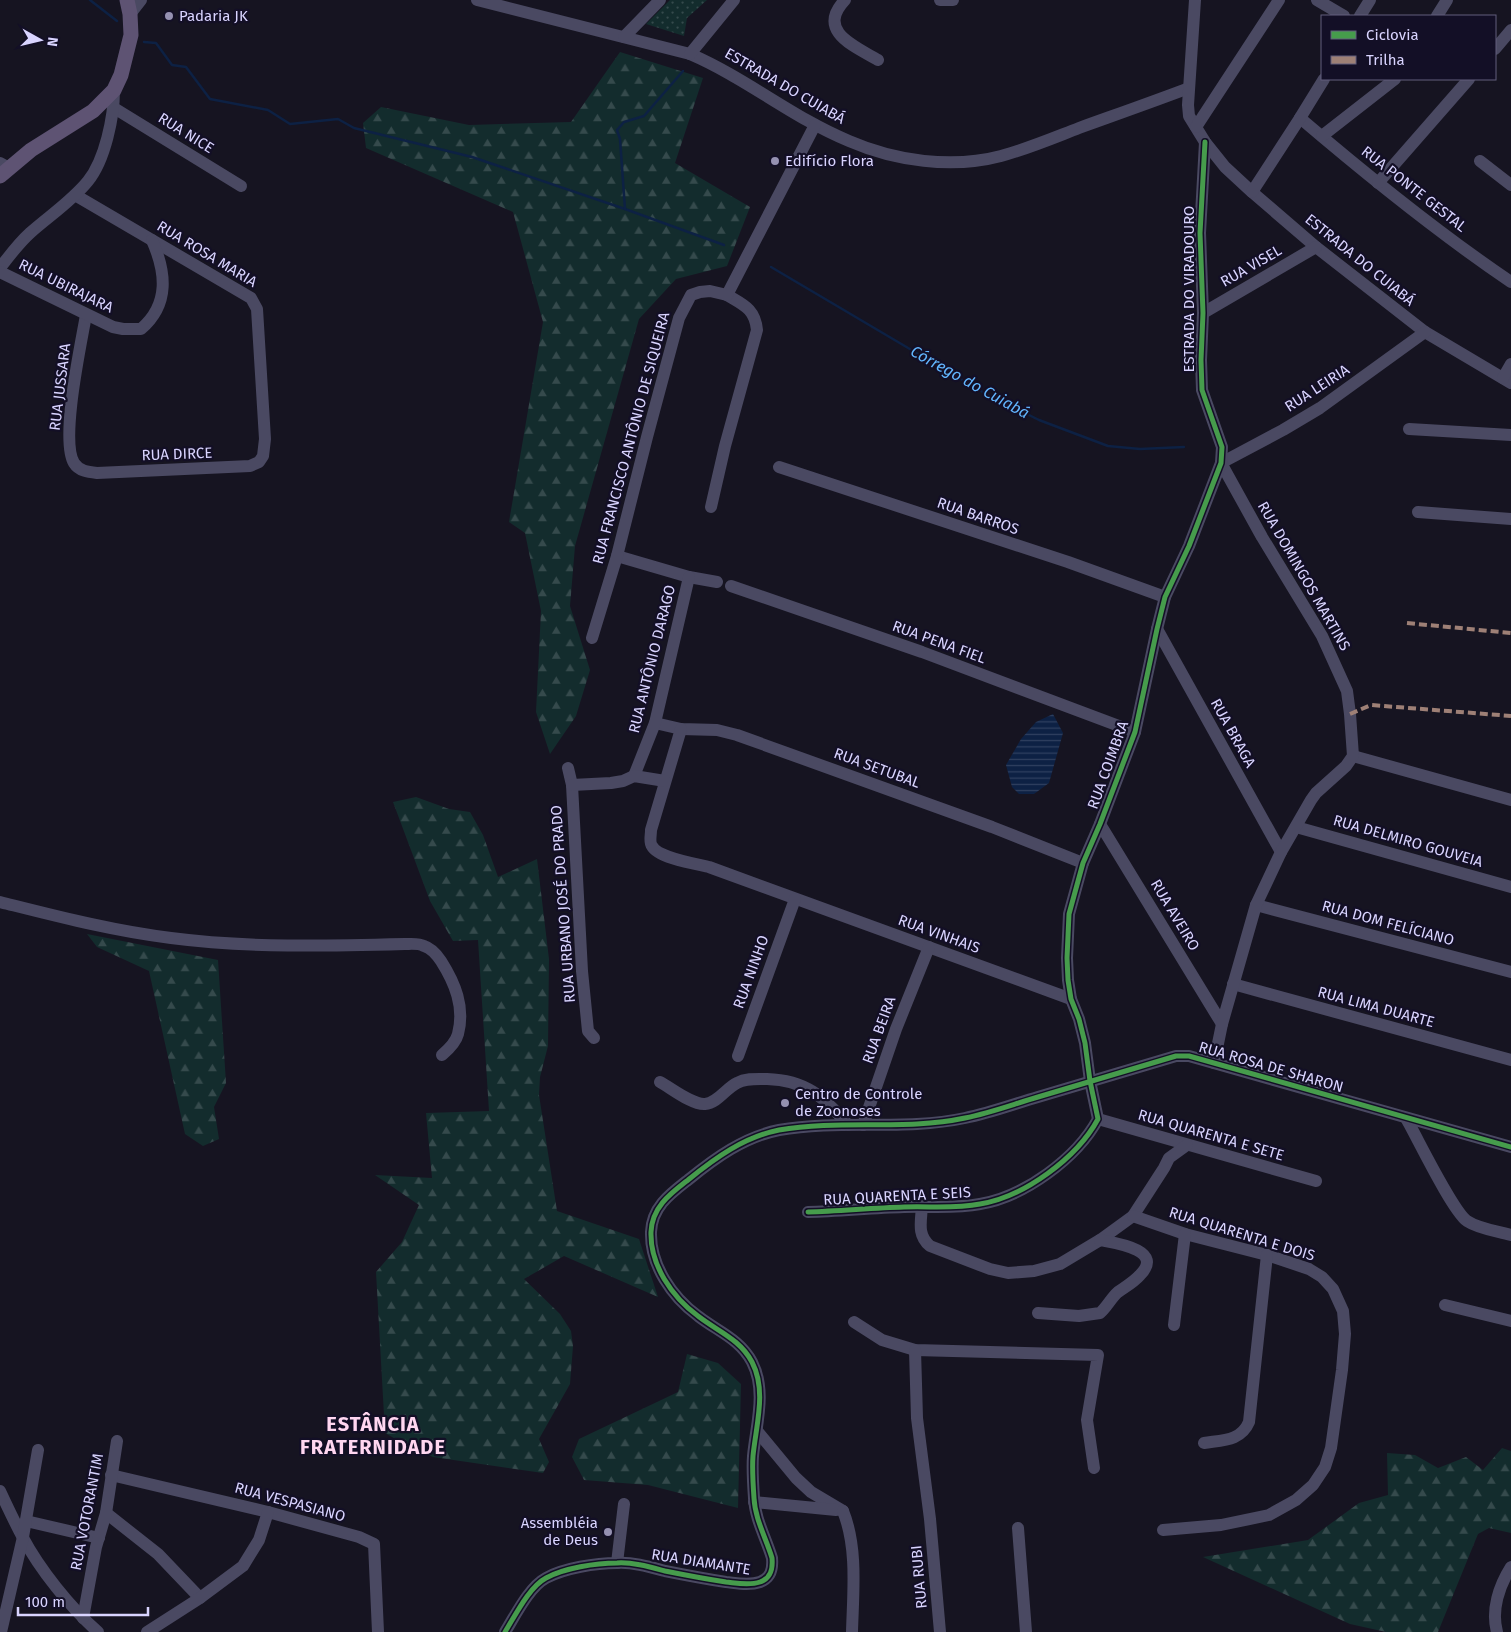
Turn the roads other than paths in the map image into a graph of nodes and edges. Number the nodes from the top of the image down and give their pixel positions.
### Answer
1 (141, 0) edge
2 (477, 0) edge
3 (660, 0) edge
4 (734, 0) edge
5 (846, 0) edge
6 (940, 0) edge
7 (953, 0) edge
8 (1195, 0) edge
9 (1279, 0) edge
10 (1317, 0) edge
11 (1370, 0) edge
12 (1447, 0) edge
13 (129, 7) edge
14 (1342, 15) edge
15 (1361, 15) edge
16 (1438, 15) edge
17 (1511, 30) edge
18 (624, 37) junction
19 (1496, 48) edge
20 (690, 54) junction
21 (878, 60) dead end
22 (1323, 80) edge
23 (1394, 80) edge
24 (1468, 80) edge
25 (1189, 88) junction
26 (114, 90) junction
27 (114, 108) junction
28 (1300, 118) junction
29 (815, 125) junction
30 (1196, 127) junction
31 (1322, 136) junction
32 (1205, 142) junction
33 (1480, 161) dead end
34 (3, 169) edge
35 (1378, 183) junction
36 (1511, 185) edge
37 (241, 186) dead end
38 (1252, 192) junction
39 (75, 195) junction
40 (152, 240) junction
41 (1316, 247) junction
42 (0, 268) edge
43 (0, 272) edge
44 (1511, 282) edge
45 (727, 295) junction
46 (1203, 313) junction
47 (86, 315) junction
48 (1425, 332) junction
49 (1511, 364) edge
50 (1507, 380) edge
51 (1408, 429) dead end
52 (1511, 435) edge
53 (265, 439) joint
54 (74, 463) joint
55 (1221, 463) junction
56 (779, 467) dead end
57 (711, 507) dead end
58 (1418, 512) dead end
59 (1511, 518) edge
60 (617, 556) junction
61 (689, 577) junction
62 (717, 582) dead end
63 (731, 586) dead end
64 (1165, 597) junction
65 (1157, 629) junction
66 (592, 638) dead end
67 (656, 723) junction
68 (681, 729) junction
69 (1134, 732) junction
70 (1353, 756) junction
71 (568, 768) dead end
72 (634, 776) junction
73 (665, 781) junction
74 (572, 785) junction
75 (1511, 800) edge
76 (1100, 824) junction
77 (1296, 827) junction
78 (1281, 852) junction
79 (1083, 863) junction
80 (1511, 887) edge
81 (795, 900) junction
82 (0, 902) edge
83 (1256, 905) junction
84 (929, 947) junction
85 (1511, 972) edge
86 (1233, 984) junction
87 (1071, 999) junction
88 (1222, 1024) junction
89 (594, 1038) dead end
90 (442, 1055) dead end
91 (738, 1056) dead end
92 (1511, 1060) edge
93 (1214, 1063) junction
94 (1090, 1081) junction
95 (660, 1082) dead end
96 (1406, 1118) junction
97 (1098, 1119) junction
98 (848, 1125) junction
99 (863, 1125) junction
100 (1155, 1136) junction
101 (1187, 1145) junction
102 (1511, 1147) edge
103 (1168, 1158) junction
104 (1316, 1181) dead end
105 (922, 1206) junction
106 (808, 1212) dead end
107 (1133, 1216) junction
108 (1185, 1234) junction
109 (1511, 1235) edge
110 (1100, 1240) junction
111 (1267, 1255) junction
112 (1445, 1305) dead end
113 (1038, 1313) dead end
114 (854, 1322) dead end
115 (1511, 1322) edge
116 (1174, 1325) dead end
117 (915, 1350) junction
118 (758, 1432) junction
119 (117, 1441) dead end
120 (1204, 1443) dead end
121 (38, 1450) dead end
122 (1094, 1468) dead end
123 (111, 1475) junction
124 (0, 1492) edge
125 (754, 1502) junction
126 (624, 1504) dead end
127 (843, 1511) junction
128 (268, 1512) junction
129 (106, 1513) junction
130 (26, 1520) junction
131 (1018, 1528) dead end
132 (1163, 1530) dead end
133 (23, 1538) junction
134 (99, 1538) junction
135 (617, 1563) junction
136 (1511, 1567) edge
137 (1504, 1594) edge
138 (200, 1598) junction
139 (82, 1618) junction
140 (1, 1632) edge
141 (98, 1632) edge
142 (147, 1632) edge
143 (378, 1632) edge
144 (505, 1632) edge
145 (852, 1632) edge
146 (940, 1632) edge
147 (1026, 1632) edge
148 (1497, 1632) edge

1 - 13 street
2 - 18 street, ESTRADA DO CUIABÁ
3 - 18 street
4 - 20 street
5 - 21 street
6 - 7 street
8 - 25 street
9 - 30 street
10 - 14 street
11 - 15 street
12 - 16 street
13 - 26 main road
17 - 19 street
18 - 20 street, ESTRADA DO CUIABÁ
20 - 29 street, ESTRADA DO CUIABÁ
22 - 28 street
23 - 31 street
24 - 35 street
25 - 29 street, ESTRADA DO CUIABÁ
25 - 30 street
26 - 27 street
26 - 34 main road
27 - 37 street, RUA NICE
27 - 39 street
28 - 31 street, RUA PONTE GESTAL
28 - 38 street
29 - 45 street
30 - 32 street
31 - 35 street, RUA PONTE GESTAL
32 - 38 street, ESTRADA DO CUIABÁ
32 - 46 street, ESTRADA DO VIRADOURO
33 - 36 street
35 - 44 street, RUA PONTE GESTAL
38 - 41 street, ESTRADA DO CUIABÁ
39 - 40 street, RUA ROSA MARIA
39 - 42 street
40 - 47 street, RUA UBIRAJARA
40 - 53 street, RUA ROSA MARIA
41 - 46 street, RUA VISEL
41 - 48 street, ESTRADA DO CUIABÁ
43 - 47 street, RUA UBIRAJARA
45 - 57 street
45 - 60 street, RUA FRANCISCO ANTÔNIO DE SIQUEIRA
46 - 55 street, ESTRADA DO VIRADOURO
47 - 54 street, RUA JUSSARA
48 - 50 street, ESTRADA DO CUIABÁ
48 - 55 street, RUA LEIRIA
49 - 50 street
51 - 52 street
53 - 54 street, RUA DIRCE
55 - 64 street, RUA COIMBRA
55 - 70 street, RUA DOMINGOS MARTINS
56 - 64 street, RUA BARROS
58 - 59 street
60 - 61 street
60 - 66 street, RUA FRANCISCO ANTÔNIO DE SIQUEIRA
61 - 62 street
61 - 67 street, RUA ANTÔNIO DARAGO
63 - 69 street, RUA PENA FIEL
64 - 65 street, RUA COIMBRA
65 - 69 street, RUA COIMBRA
65 - 78 street, RUA BRAGA
67 - 68 street, RUA SETUBAL
67 - 72 street, RUA ANTÔNIO DARAGO
68 - 73 street
68 - 79 street, RUA SETUBAL
69 - 76 street, RUA COIMBRA
70 - 75 street
70 - 77 street
71 - 74 street, RUA URBANO JOSÉ DO PRADO
72 - 73 street
72 - 74 street
73 - 81 street, RUA VINHAIS
74 - 89 street, RUA URBANO JOSÉ DO PRADO
76 - 79 street, RUA COIMBRA
76 - 88 street, RUA AVEIRO
77 - 78 street
77 - 80 street, RUA DELMIRO GOUVEIA
78 - 83 street
79 - 87 street, RUA COIMBRA
81 - 84 street, RUA VINHAIS
81 - 91 street, RUA NINHO
82 - 90 street
83 - 85 street, RUA DOM FELÍCIANO
83 - 86 street
84 - 87 street, RUA VINHAIS
84 - 99 street, RUA BEIRA
86 - 88 street
86 - 92 street, RUA LIMA DUARTE
87 - 94 street, RUA COIMBRA
88 - 93 street
93 - 94 street, RUA ROSA DE SHARON
93 - 96 street, RUA ROSA DE SHARON
94 - 97 street
94 - 99 street, RUA ROSA DE SHARON
95 - 98 street
96 - 102 street, RUA ROSA DE SHARON
96 - 109 street
97 - 100 street, RUA QUARENTA E SETE
97 - 105 street, RUA QUARENTA E SEIS
98 - 99 street, RUA ROSA DE SHARON
98 - 118 street, RUA DIAMANTE
100 - 101 street, RUA QUARENTA E SETE
100 - 103 street
101 - 103 street
101 - 104 street, RUA QUARENTA E SETE
103 - 107 street
105 - 106 street, RUA QUARENTA E SEIS
105 - 110 street
107 - 108 street, RUA QUARENTA E DOIS
107 - 110 street
108 - 111 street, RUA QUARENTA E DOIS
108 - 116 street
110 - 113 street
111 - 120 street
111 - 132 street, RUA QUARENTA E DOIS
112 - 115 street
114 - 117 street
117 - 122 street
117 - 146 street, RUA RUBI
118 - 125 street, RUA DIAMANTE
118 - 127 street
119 - 123 street, RUA VOTORANTIM
121 - 130 street
123 - 128 street, RUA VESPASIANO
123 - 129 street, RUA VOTORANTIM
124 - 133 street
125 - 127 street
125 - 135 street, RUA DIAMANTE
126 - 135 street
127 - 145 street
128 - 138 street
128 - 143 street, RUA VESPASIANO
129 - 134 street, RUA VOTORANTIM
129 - 138 street
130 - 133 street
130 - 134 street
131 - 147 street
133 - 139 street
133 - 140 street
134 - 139 street, RUA VOTORANTIM
135 - 144 street, RUA DIAMANTE
136 - 137 street
137 - 148 street
138 - 142 street
139 - 141 street

